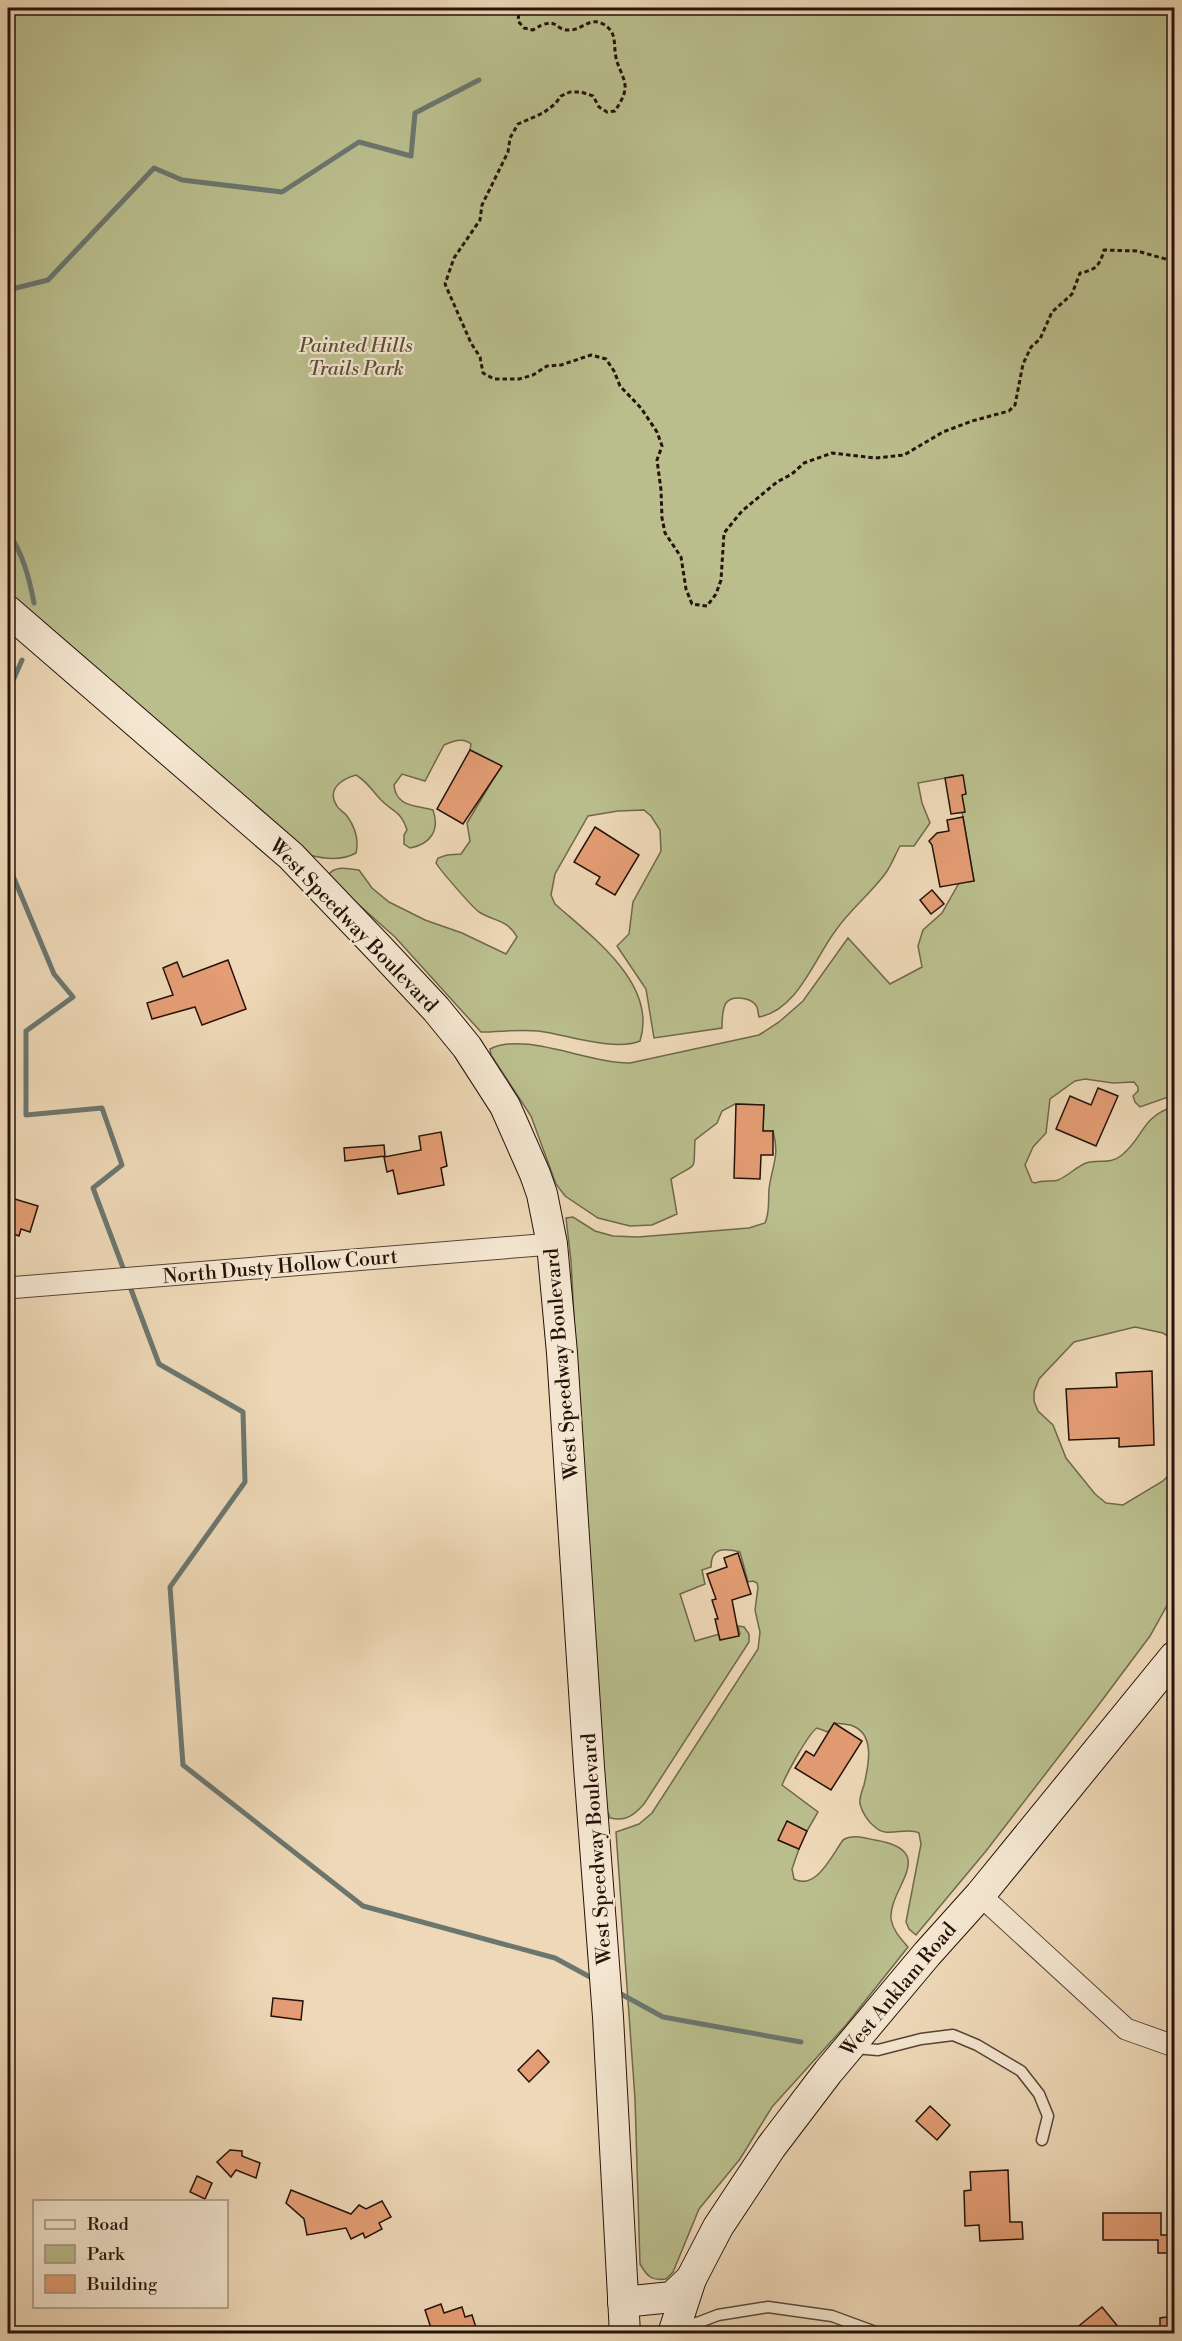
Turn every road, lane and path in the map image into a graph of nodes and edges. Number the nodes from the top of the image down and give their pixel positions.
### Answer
1 (396, 8) edge
2 (418, 8) edge
3 (522, 8) edge
4 (1174, 257) edge
5 (8, 611) edge
6 (552, 1244) junction
7 (8, 1288) edge
8 (1174, 1657) edge
9 (980, 1895) junction
10 (1174, 2046) edge
11 (849, 2048) junction
12 (1042, 2140) dead end
13 (691, 2279) junction
14 (623, 2302) junction
15 (682, 2328) edge
16 (626, 2334) edge
17 (706, 2334) edge
18 (880, 2334) edge

1 - 2 path
3 - 4 path
5 - 6 main road, West Speedway Boulevard
6 - 7 street, North Dusty Hollow Court
6 - 14 main road, West Speedway Boulevard
8 - 9 main road, West Anklam Road
9 - 10 street
9 - 11 main road, West Anklam Road
11 - 12 lane
11 - 13 main road, West Anklam Road
13 - 14 main road, West Anklam Road
13 - 15 main road
14 - 16 main road, West Speedway Boulevard
15 - 17 lane
15 - 18 lane

